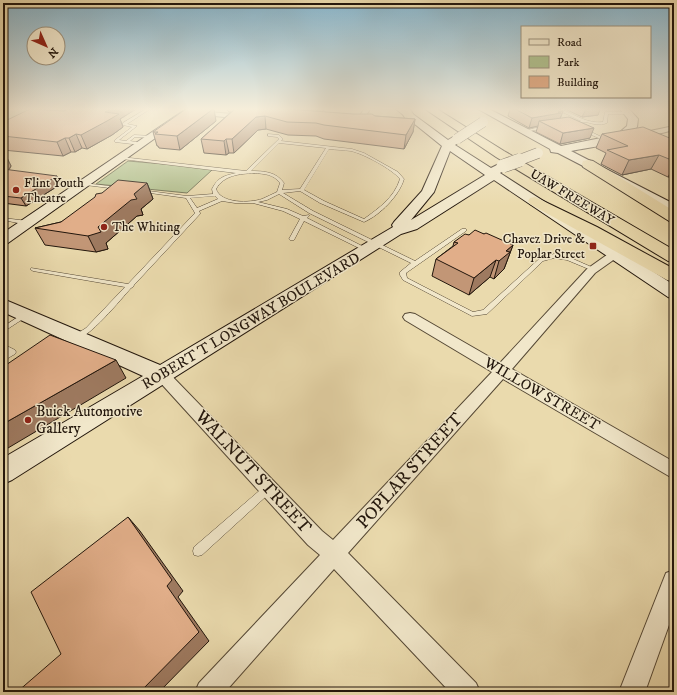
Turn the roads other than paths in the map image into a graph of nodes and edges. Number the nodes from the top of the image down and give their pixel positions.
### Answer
1 (124, 141) edge
2 (130, 141) edge
3 (130, 141) edge
4 (137, 141) edge
5 (480, 141) edge
6 (498, 141) edge
7 (544, 141) edge
8 (599, 141) edge
9 (127, 142) junction
10 (277, 142) joint
11 (453, 142) joint
12 (328, 148) junction
13 (559, 149) junction
14 (122, 158) junction
15 (588, 164) junction
16 (248, 172) junction
17 (242, 173) junction
18 (492, 173) junction
19 (432, 183) junction
20 (85, 184) junction
21 (470, 188) junction
22 (124, 189) edge
23 (301, 190) junction
24 (140, 191) edge
25 (279, 192) junction
26 (216, 195) junction
27 (187, 197) junction
28 (222, 199) junction
29 (535, 201) junction
30 (252, 202) junction
31 (674, 209) edge
32 (198, 212) junction
33 (311, 212) junction
34 (303, 218) junction
35 (674, 218) edge
36 (3, 219) edge
37 (640, 222) dead end
38 (28, 223) junction
39 (464, 230) dead end
40 (396, 231) junction
41 (292, 239) dead end
42 (3, 240) edge
43 (372, 247) junction
44 (615, 254) junction
45 (674, 258) edge
46 (415, 263) junction
47 (33, 269) dead end
48 (593, 269) junction
49 (674, 276) edge
50 (131, 286) junction
51 (674, 293) edge
52 (3, 305) edge
53 (26, 315) junction
54 (410, 317) dead end
55 (3, 330) edge
56 (72, 340) junction
57 (3, 347) edge
58 (3, 358) edge
59 (502, 370) junction
60 (162, 375) junction
61 (4, 470) edge
62 (674, 471) edge
63 (269, 488) junction
64 (198, 551) dead end
65 (334, 554) junction
66 (674, 581) edge
67 (208, 692) edge
68 (467, 692) edge
69 (632, 692) edge

1 - 9 lane
2 - 9 lane
3 - 9 lane
4 - 14 street
5 - 45 highway, UAW FREEWAY
6 - 37 highway, UAW FREEWAY
7 - 13 street
8 - 13 street, ROBERT T LONGWAY BOULEVARD
10 - 12 lane
10 - 16 lane
11 - 18 street
11 - 19 street, ROBERT T LONGWAY BOULEVARD
12 - 23 lane
12 - 23 lane
13 - 15 street
13 - 18 street, ROBERT T LONGWAY BOULEVARD, bridge
14 - 17 lane
14 - 20 street
15 - 31 street
15 - 35 highway
16 - 17 lane
16 - 25 lane
17 - 26 lane
18 - 21 street, ROBERT T LONGWAY BOULEVARD
18 - 29 street
19 - 21 street
19 - 40 street, ROBERT T LONGWAY BOULEVARD
20 - 22 lane
20 - 38 street
21 - 40 street, ROBERT T LONGWAY BOULEVARD
23 - 25 lane
24 - 27 lane
25 - 30 lane
25 - 33 lane
26 - 27 lane
26 - 28 lane
27 - 32 lane
28 - 30 lane
28 - 32 lane
29 - 44 street
29 - 49 highway
30 - 34 lane
32 - 50 lane
33 - 34 lane
33 - 43 lane
34 - 41 lane
34 - 43 lane
36 - 38 lane
38 - 42 street
39 - 46 lane
40 - 43 street, ROBERT T LONGWAY BOULEVARD
43 - 46 lane
43 - 60 street, ROBERT T LONGWAY BOULEVARD
44 - 48 street, POPLAR STREET
44 - 51 street
46 - 48 lane
47 - 50 lane
48 - 59 street, POPLAR STREET
50 - 56 lane
52 - 53 street, WALNUT STREET
53 - 55 lane
53 - 56 street, WALNUT STREET
54 - 59 street, WILLOW STREET
56 - 60 street, WALNUT STREET
57 - 58 lane
59 - 62 street, WILLOW STREET
59 - 65 street, POPLAR STREET
60 - 61 street, ROBERT T LONGWAY BOULEVARD
60 - 63 street, WALNUT STREET
63 - 64 lane
63 - 65 street, WALNUT STREET
65 - 67 street, POPLAR STREET
65 - 68 street, WALNUT STREET
66 - 69 street

